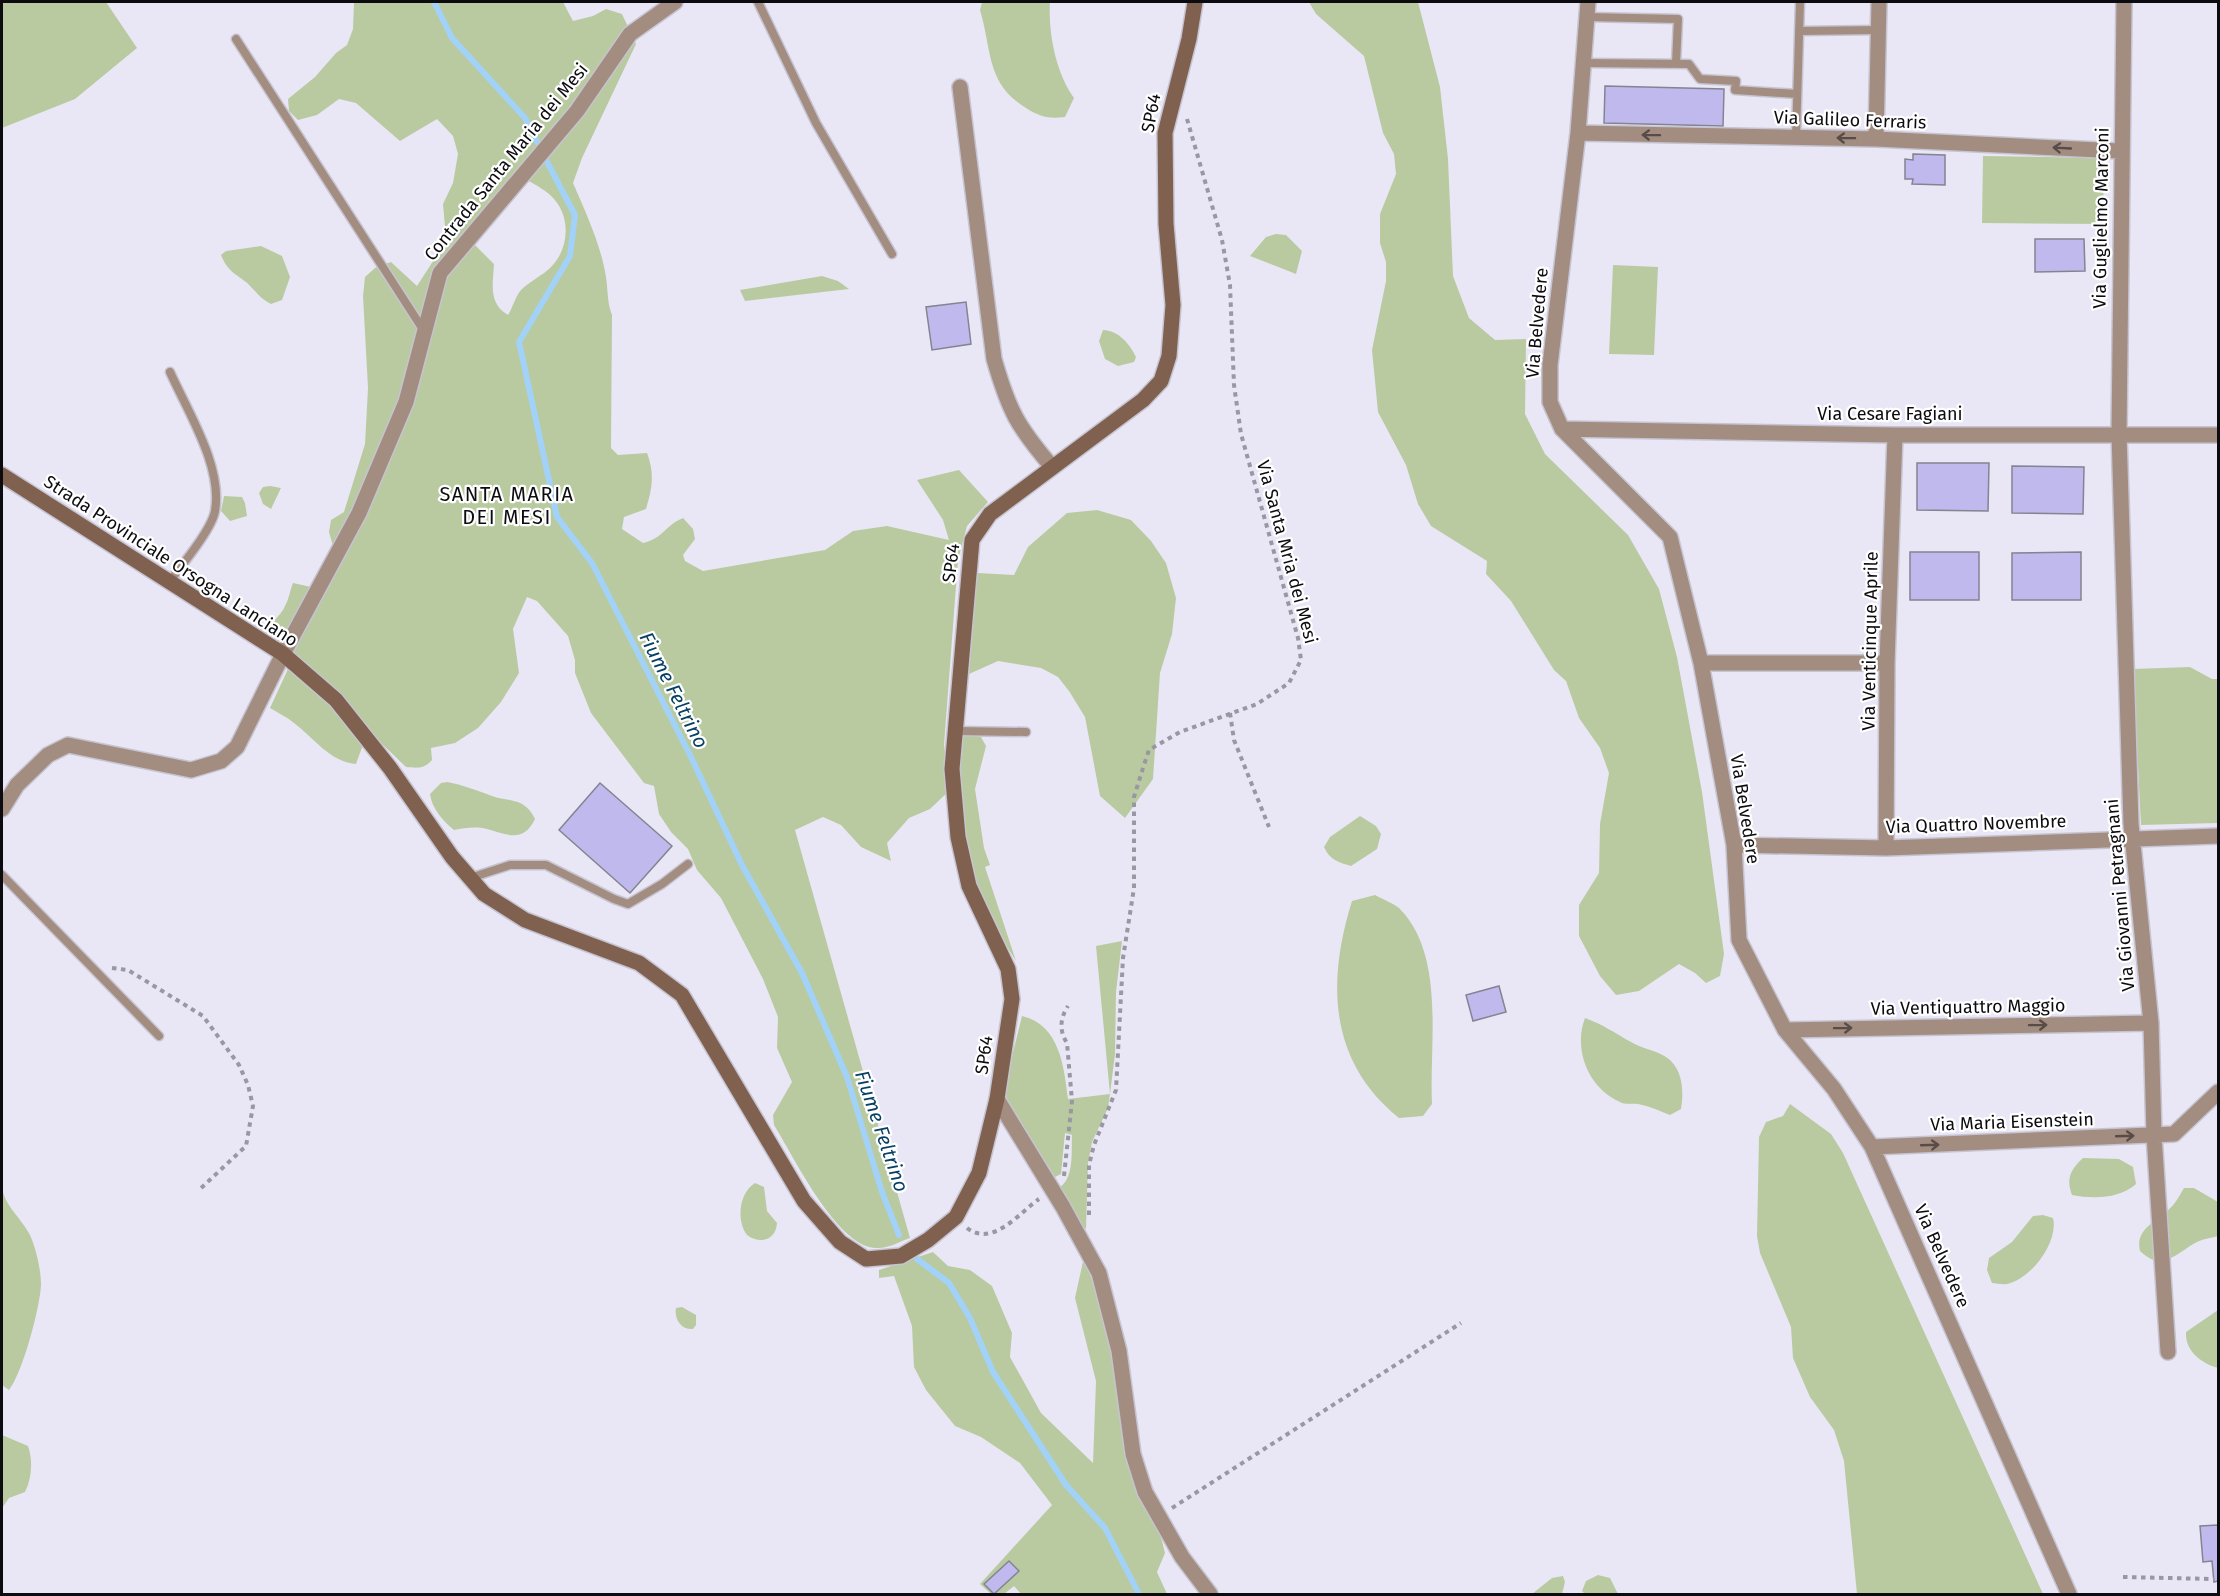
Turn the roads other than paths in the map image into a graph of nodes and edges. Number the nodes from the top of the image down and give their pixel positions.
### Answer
1 (675, 2) edge
2 (758, 2) edge
3 (1194, 2) edge
4 (1800, 2) edge
5 (1879, 2) edge
6 (2124, 2) edge
7 (1588, 9) edge
8 (1878, 30) junction
9 (1799, 31) junction
10 (236, 39) dead end
11 (1583, 63) junction
12 (1676, 64) junction
13 (960, 87) dead end
14 (1797, 94) junction
15 (1578, 133) junction
16 (1796, 137) junction
17 (1876, 139) junction
18 (2120, 151) junction
19 (892, 254) dead end
20 (424, 332) junction
21 (170, 372) dead end
22 (1562, 429) junction
23 (2119, 434) junction
24 (1895, 435) junction
25 (2218, 435) edge
26 (1052, 467) junction
27 (2, 475) edge
28 (170, 581) junction
29 (283, 654) junction
30 (1701, 663) junction
31 (1887, 663) junction
32 (956, 731) junction
33 (1026, 732) dead end
34 (2, 809) edge
35 (2218, 836) edge
36 (2131, 837) junction
37 (1734, 845) junction
38 (1886, 848) junction
39 (688, 864) dead end
40 (2, 875) edge
41 (470, 878) junction
42 (2151, 1023) junction
43 (1785, 1029) junction
44 (159, 1036) dead end
45 (2218, 1092) edge
46 (997, 1100) junction
47 (2154, 1135) junction
48 (1872, 1147) junction
49 (979, 1173) joint
50 (2168, 1352) dead end
51 (1210, 1594) edge
52 (2069, 1594) edge

1 - 20 street, Contrada Santa Maria dei Mesi
2 - 19 lane
3 - 26 street, SP64
4 - 9 lane
5 - 8 street
6 - 18 street, Via Guglielmo Marconi
7 - 11 street, Via Belvedere
7 - 12 lane
8 - 9 lane
8 - 17 street
9 - 14 lane
10 - 20 lane
11 - 12 lane
11 - 15 street, Via Belvedere
12 - 14 lane
13 - 26 street
14 - 16 lane
16 -> 15 street, Via Galileo Ferraris
15 - 22 street, Via Belvedere
17 -> 16 street, Via Galileo Ferraris
18 -> 17 street, Via Galileo Ferraris
18 - 23 street, Via Guglielmo Marconi
20 - 29 street, Contrada Santa Maria dei Mesi
21 - 28 lane
22 - 24 street, Via Cesare Fagiani
22 - 30 street, Via Belvedere
23 - 24 street, Via Cesare Fagiani
23 - 25 street, Via Cesare Fagiani
23 - 36 street, Via Giovanni Petragnani
24 - 31 street, Via Venticinque Aprile
26 - 32 street, SP64
27 - 28 street, Strada Provinciale Orsogna Lanciano
28 - 29 street, Strada Provinciale Orsogna Lanciano
29 - 34 street, Contrada Santa Maria dei Mesi
29 - 41 street, Strada Provinciale Orsogna Lanciano
30 - 31 street
30 - 37 street, Via Belvedere
31 - 38 street, Via Venticinque Aprile
32 - 33 lane
32 - 46 street, SP64
35 - 36 street, Via Quattro Novembre
36 - 38 street, Via Quattro Novembre
36 - 42 street, Via Giovanni Petragnani
37 - 38 street, Via Quattro Novembre
37 - 43 street, Via Belvedere
39 - 41 lane
40 - 44 lane
41 - 49 street, Strada Provinciale Orsogna Lanciano
43 -> 42 street, Via Ventiquattro Maggio
42 - 47 street, Via Giovanni Petragnani
43 - 48 street, Via Belvedere
45 - 47 street, Via Maria Eisenstein
46 - 49 street, SP64
46 - 51 street
48 -> 47 street, Via Maria Eisenstein
47 - 50 street, Via Giovanni Petragnani
48 - 52 street, Via Belvedere

